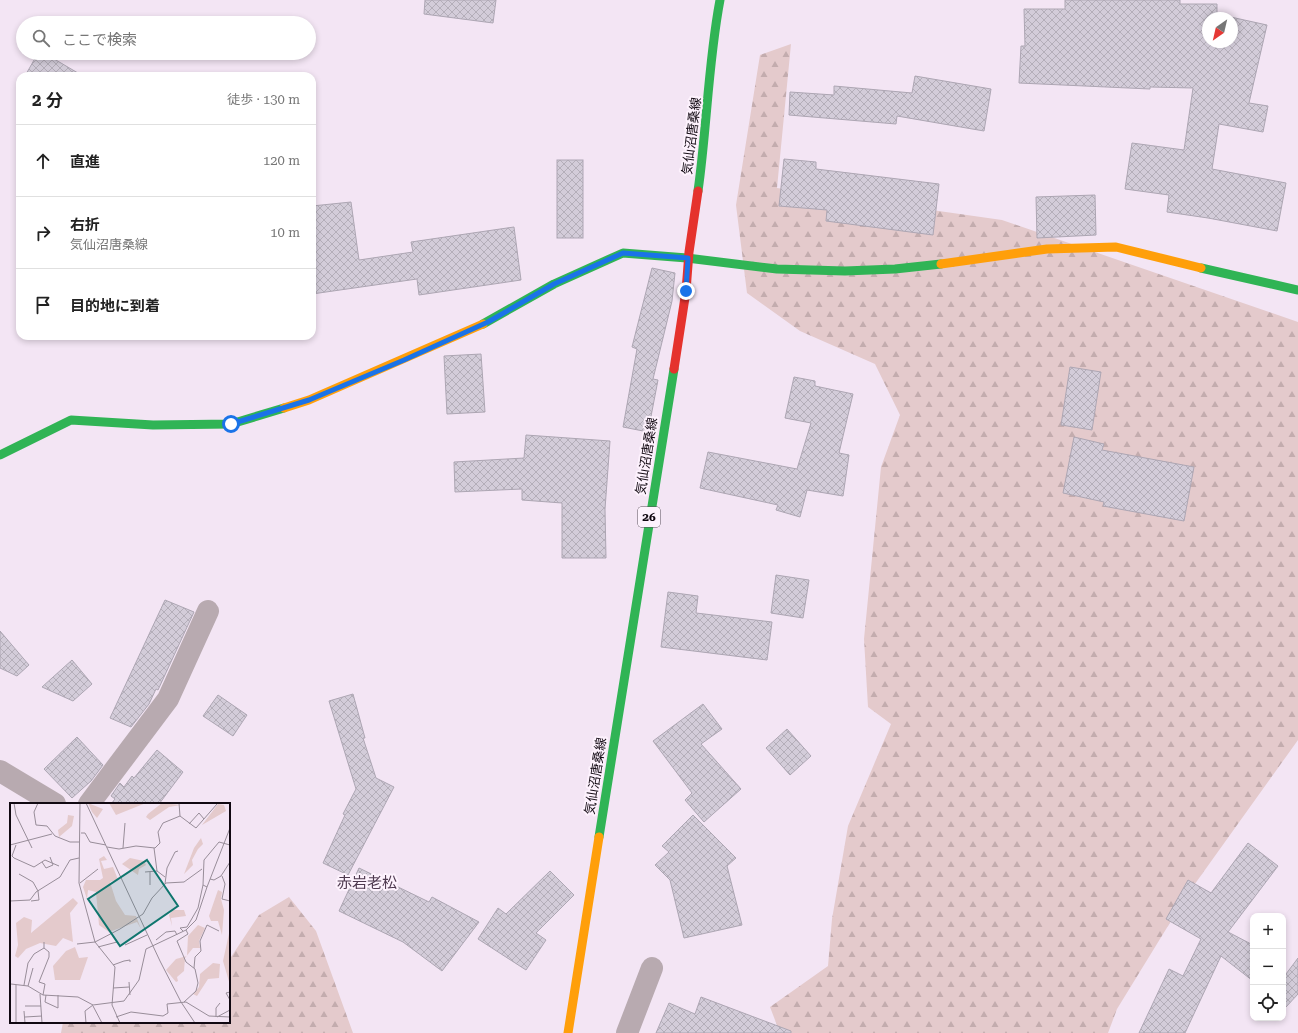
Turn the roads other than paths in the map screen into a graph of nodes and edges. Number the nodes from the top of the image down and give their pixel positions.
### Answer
1 (720, 0) edge
2 (688, 258) junction
3 (1298, 290) edge
4 (0, 455) edge
5 (208, 611) dead end
6 (0, 771) edge
7 (53, 803) edge
8 (90, 803) edge
9 (652, 968) dead end
10 (568, 1033) edge
11 (627, 1033) edge

1 - 2 street, 気仙沼唐桑線 / 26
2 - 3 street
2 - 4 street
2 - 10 street, 気仙沼唐桑線 / 26
5 - 8 street
6 - 7 street
9 - 11 street

